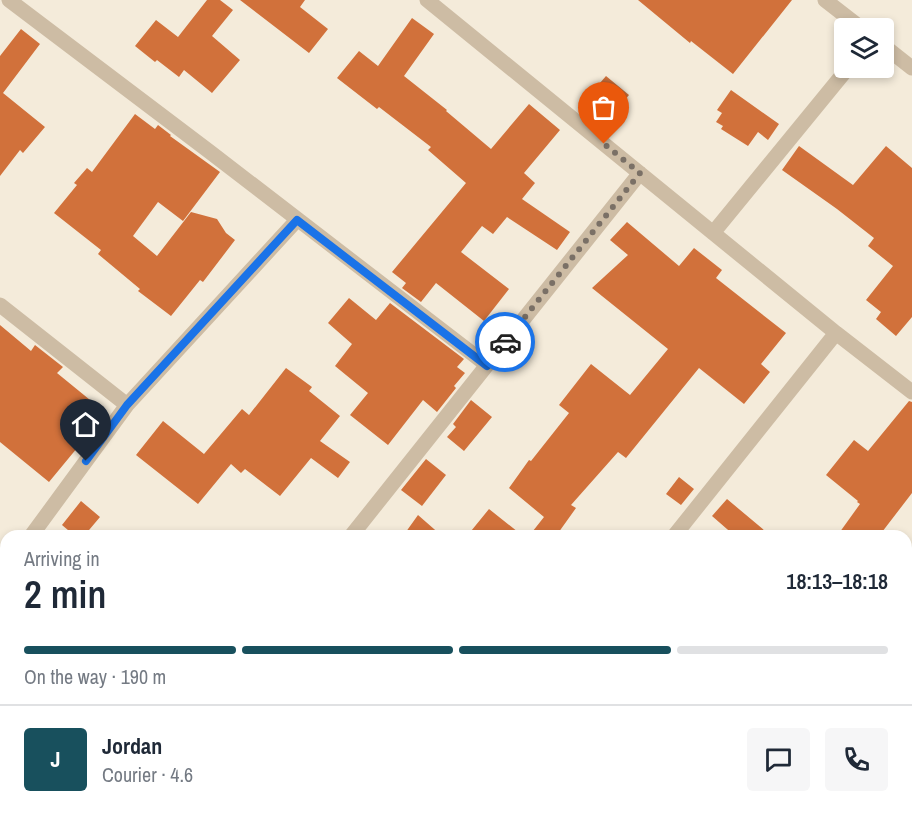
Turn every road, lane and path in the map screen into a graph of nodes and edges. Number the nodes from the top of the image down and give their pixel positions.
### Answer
1 (9, 0) edge
2 (427, 0) edge
3 (825, 0) edge
4 (848, 18) edge
5 (894, 54) edge
6 (912, 68) edge
7 (840, 78) edge
8 (640, 173) junction
9 (297, 220) junction
10 (713, 233) junction
11 (0, 305) edge
12 (836, 333) junction
13 (487, 366) junction
14 (912, 392) edge
15 (127, 405) junction
16 (35, 530) edge
17 (356, 530) edge
18 (679, 530) edge

1 - 9 street
2 - 8 street
3 - 4 street
5 - 6 street
7 - 10 street
8 - 10 street
8 - 13 street
9 - 13 street
9 - 15 street
10 - 12 street
11 - 15 street
12 - 14 street
12 - 18 street
13 - 17 street
15 - 16 street

